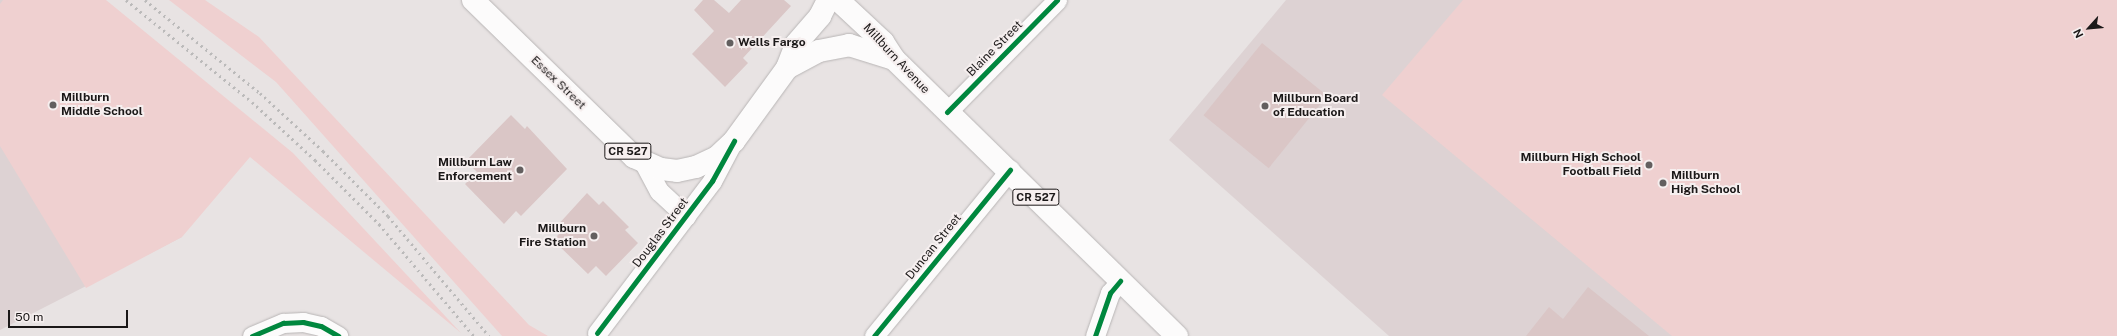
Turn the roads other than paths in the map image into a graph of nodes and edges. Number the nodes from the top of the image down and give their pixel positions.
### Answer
1 (828, 0) edge
2 (838, 0) edge
3 (1057, 0) edge
4 (482, 3) edge
5 (894, 59) junction
6 (787, 68) junction
7 (947, 112) junction
8 (734, 140) junction
9 (644, 163) junction
10 (1010, 170) junction
11 (686, 216) junction
12 (1120, 281) junction
13 (597, 333) dead end
14 (252, 336) edge
15 (338, 336) edge
16 (874, 336) edge
17 (1095, 336) edge
18 (1177, 336) edge

1 - 6 main road
2 - 5 main road, Millburn Avenue / CR 527
3 - 7 street, Blaine Street
4 - 9 main road, Essex Street / CR 527
5 - 6 main road, Douglas Street / CR 527
5 - 7 main road, Millburn Avenue / CR 527
6 - 8 main road, Douglas Street / CR 527
7 - 10 main road, Millburn Avenue / CR 527
8 - 9 main road, Essex Street / CR 527
8 - 11 street, Douglas Street
9 - 11 street, Essex Street
10 - 12 main road, Millburn Avenue / CR 527
10 - 16 street, Duncan Street
11 - 13 street, Douglas Street
12 - 17 street
12 - 18 main road, Millburn Avenue / CR 527
14 - 15 street

